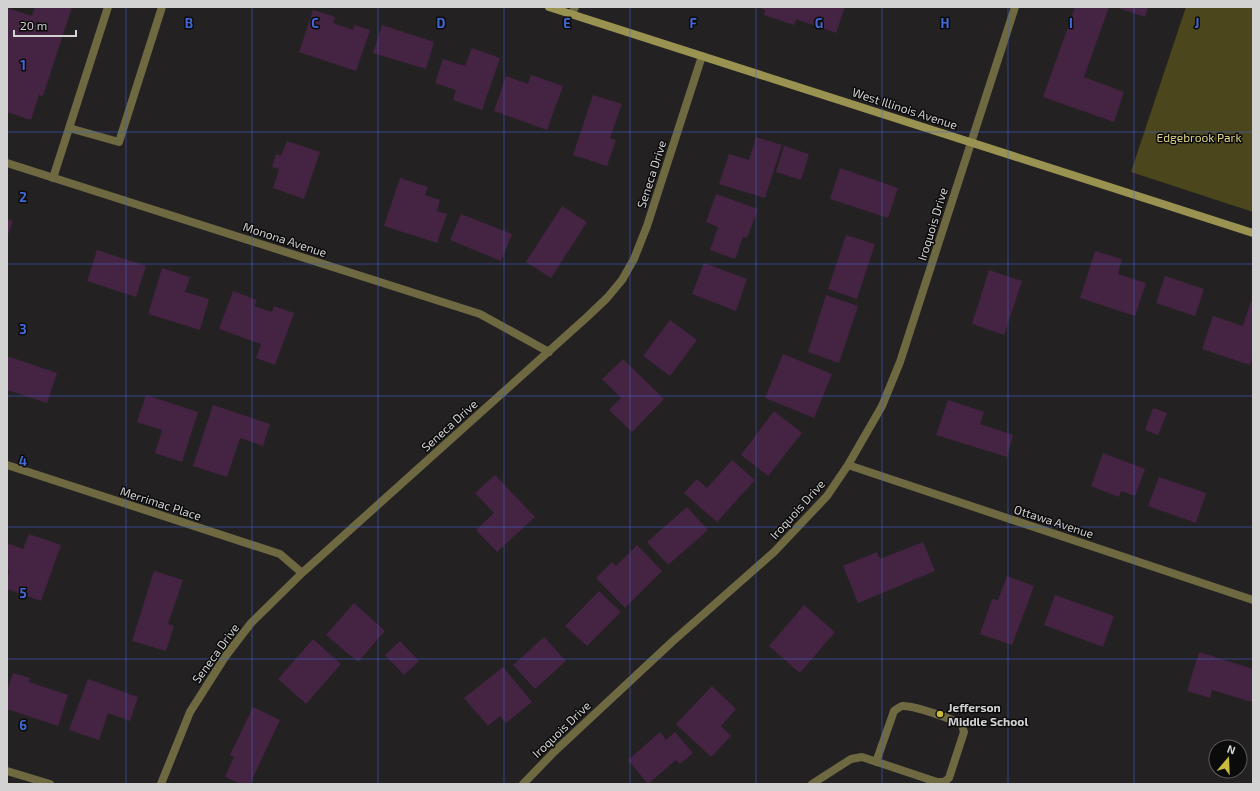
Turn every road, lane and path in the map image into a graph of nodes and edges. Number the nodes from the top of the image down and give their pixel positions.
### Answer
1 (108, 7) edge
2 (162, 7) edge
3 (550, 7) edge
4 (1014, 7) edge
5 (573, 11) edge
6 (702, 56) junction
7 (69, 128) junction
8 (970, 142) junction
9 (7, 163) edge
10 (53, 178) junction
11 (1253, 233) edge
12 (549, 352) junction
13 (7, 465) edge
14 (848, 465) junction
15 (302, 572) junction
16 (1253, 600) edge
17 (876, 762) junction
18 (7, 771) edge
19 (50, 784) edge
20 (161, 784) edge
21 (523, 784) edge
22 (812, 784) edge

1 - 7 street
2 - 7 street
3 - 5 main road, West Illinois Avenue
4 - 8 street, Iroquois Drive
5 - 6 main road, West Illinois Avenue
6 - 8 main road, West Illinois Avenue
6 - 12 street, Seneca Drive
7 - 10 street
8 - 11 main road, West Illinois Avenue
8 - 14 street, Iroquois Drive
9 - 10 street, Monona Avenue
10 - 12 street, Monona Avenue
12 - 15 street, Seneca Drive
13 - 15 street, Merrimac Place
14 - 16 street, Ottawa Avenue
14 - 21 street, Iroquois Drive
15 - 20 street, Seneca Drive
17 - 17 street
17 - 22 street
18 - 19 street

